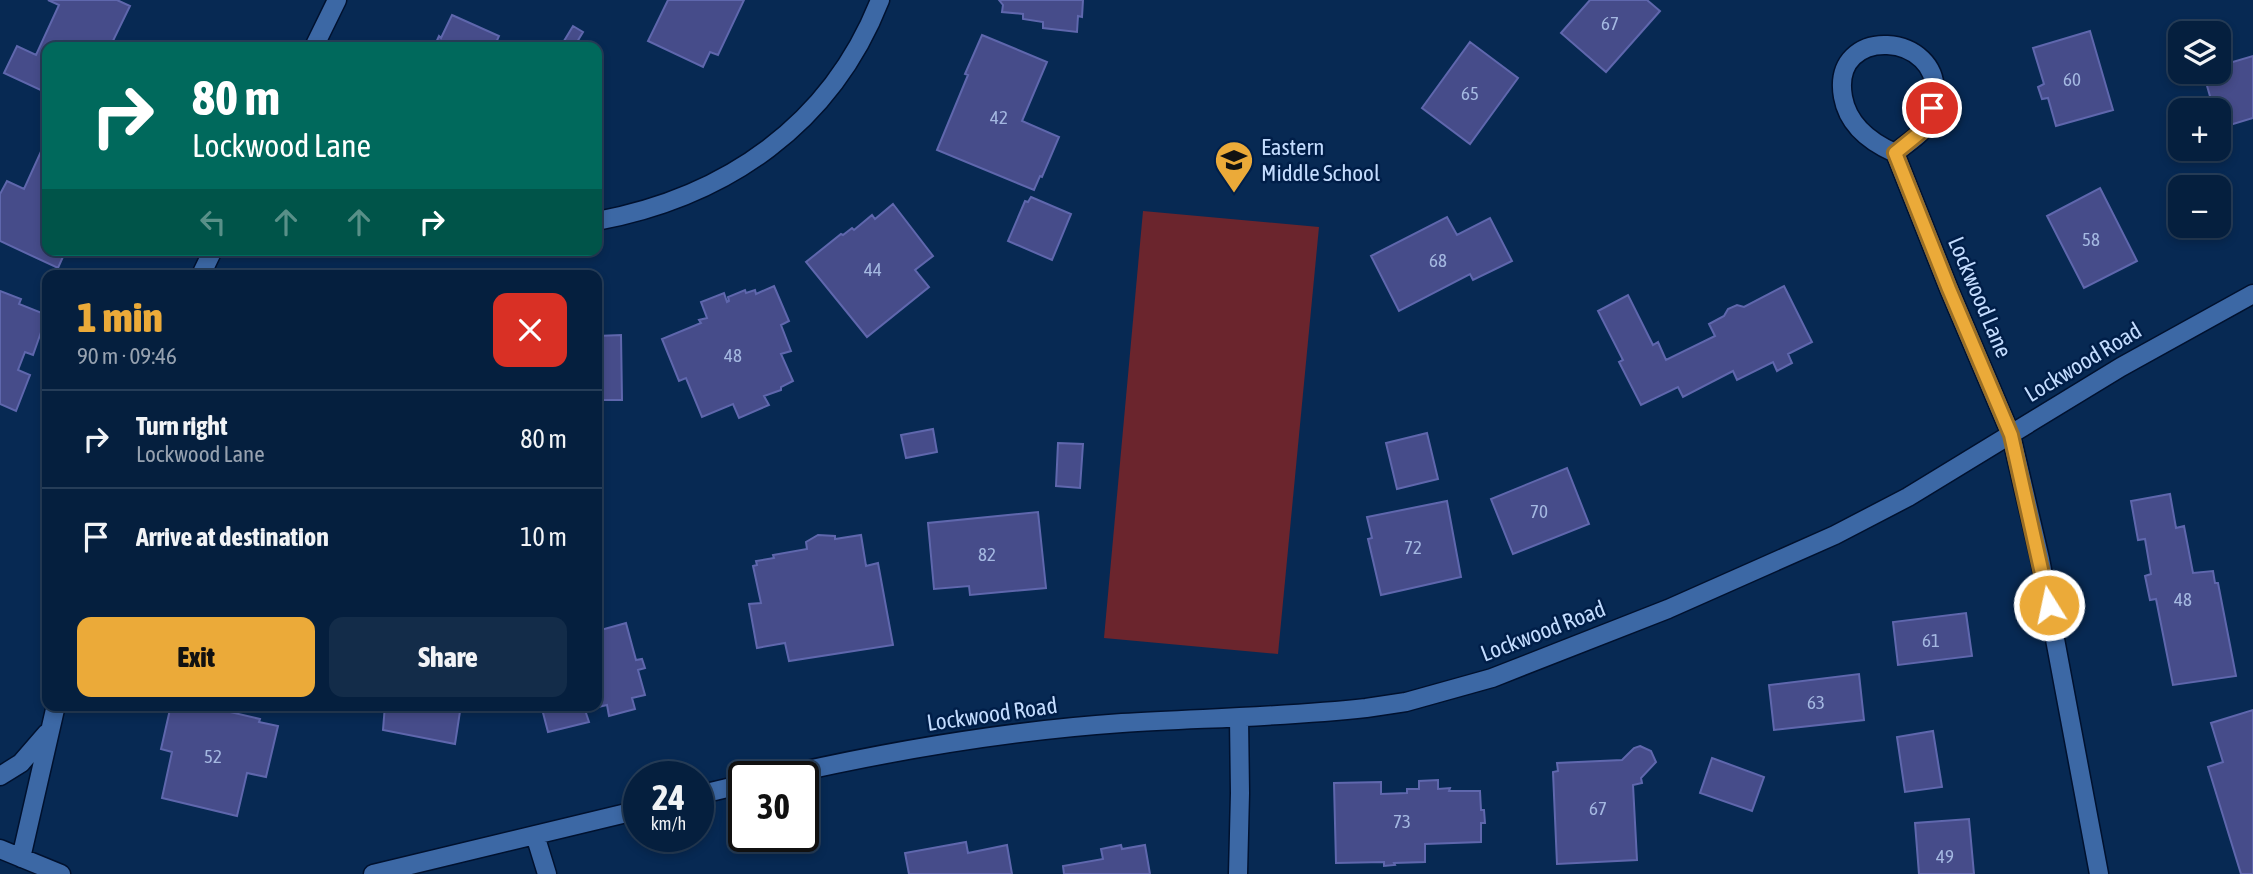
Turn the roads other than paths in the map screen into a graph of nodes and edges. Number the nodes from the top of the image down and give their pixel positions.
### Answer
1 (337, 0) edge
2 (880, 0) edge
3 (316, 42) edge
4 (1895, 153) junction
5 (602, 220) edge
6 (2253, 294) edge
7 (2011, 435) junction
8 (54, 711) edge
9 (1239, 718) junction
10 (49, 730) junction
11 (819, 767) edge
12 (0, 776) edge
13 (623, 814) edge
14 (535, 835) junction
15 (0, 849) edge
16 (22, 858) junction
17 (61, 874) edge
18 (373, 874) edge
19 (547, 874) edge
20 (1238, 874) edge
21 (2099, 874) edge

1 - 3 street
2 - 5 street
4 - 4 street
4 - 7 street, Lockwood Lane
6 - 7 street, Lockwood Road
7 - 9 street, Lockwood Road
7 - 21 street, Lockwood Lane
8 - 10 street
9 - 11 street, Lockwood Road
9 - 20 street
10 - 12 street
10 - 16 street
13 - 14 street
14 - 18 street
14 - 19 street
15 - 16 street
16 - 17 street

